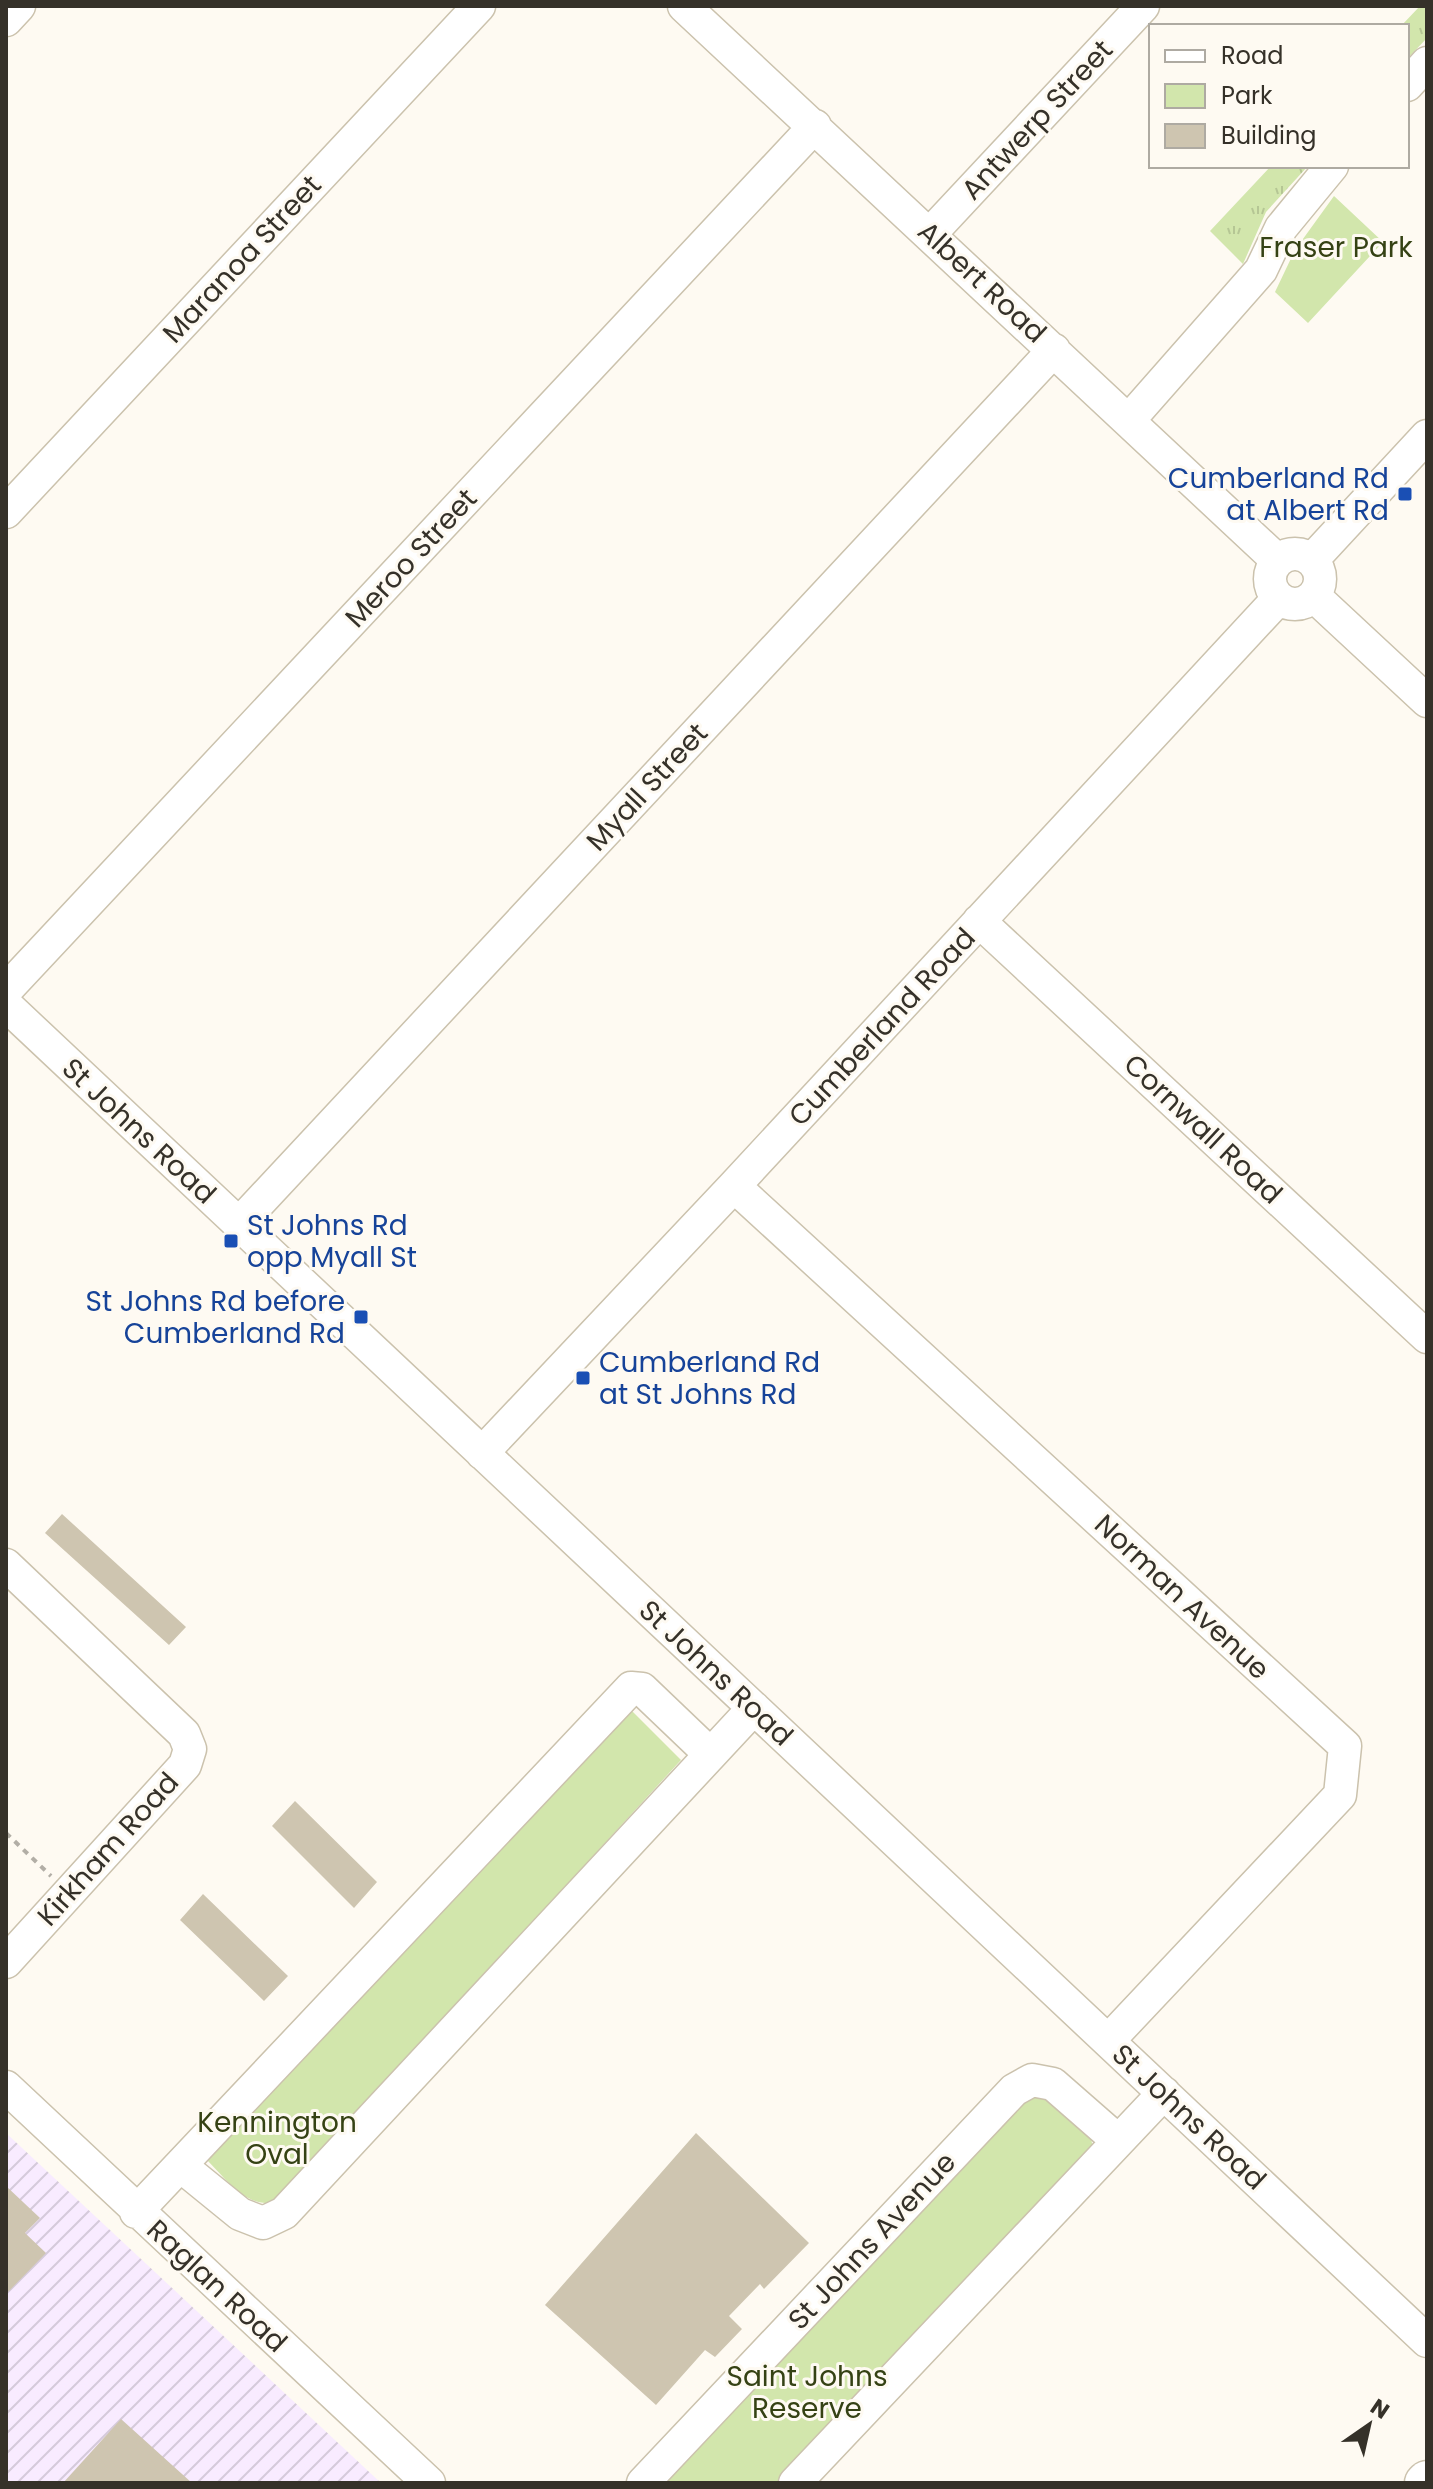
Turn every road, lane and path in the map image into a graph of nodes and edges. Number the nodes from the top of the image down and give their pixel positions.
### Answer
1 (19, 6) edge
2 (479, 6) edge
3 (684, 6) edge
4 (1143, 6) edge
5 (6, 20) edge
6 (1427, 63) edge
7 (1409, 83) edge
8 (815, 126) junction
9 (1330, 168) edge
10 (931, 233) junction
11 (1054, 350) junction
12 (1129, 420) junction
13 (1427, 436) edge
14 (6, 512) edge
15 (1277, 560) junction
16 (1312, 560) junction
17 (1314, 596) junction
18 (1279, 598) junction
19 (1427, 701) edge
20 (979, 921) junction
21 (6, 990) edge
22 (6, 1005) edge
23 (734, 1186) junction
24 (239, 1224) junction
25 (1427, 1337) edge
26 (482, 1453) junction
27 (6, 1565) edge
28 (754, 1708) junction
29 (709, 1753) junction
30 (6, 1833) edge
31 (67, 1892) junction
32 (6, 1962) edge
33 (1108, 2041) junction
34 (6, 2087) edge
35 (1164, 2093) junction
36 (1117, 2140) junction
37 (181, 2166) junction
38 (136, 2212) junction
39 (1427, 2341) edge
40 (429, 2483) edge
41 (643, 2483) edge
42 (795, 2483) edge

1 - 5 street
2 - 14 street, Maranoa Street
3 - 8 street, Albert Road
4 - 10 street, Antwerp Street
6 - 7 street
8 - 10 street, Albert Road
8 - 21 street, Meroo Street
9 - 12 street
10 - 11 street, Albert Road
11 - 12 street, Albert Road
11 - 24 street, Myall Street
12 - 15 street, Albert Road
13 - 16 street
15 - 16 street
15 - 18 street
16 - 17 street
17 - 18 street
17 - 19 street
18 - 20 street, Cumberland Road
20 - 23 street, Cumberland Road
20 - 25 street, Cornwall Road
22 - 24 street, St Johns Road
23 - 26 street, Cumberland Road
23 - 33 street, Norman Avenue
24 - 26 street, St Johns Road
26 - 28 street, St Johns Road
27 - 31 street, Kirkham Road
28 - 29 street
28 - 33 street, St Johns Road
29 - 37 street
29 - 37 street
30 - 31 path
31 - 32 street, Kirkham Road
33 - 35 street, St Johns Road
34 - 38 street, Raglan Road
35 - 36 street
35 - 39 street, St Johns Road
36 - 41 street, St Johns Avenue
36 - 42 street
37 - 38 street
38 - 40 street, Raglan Road

